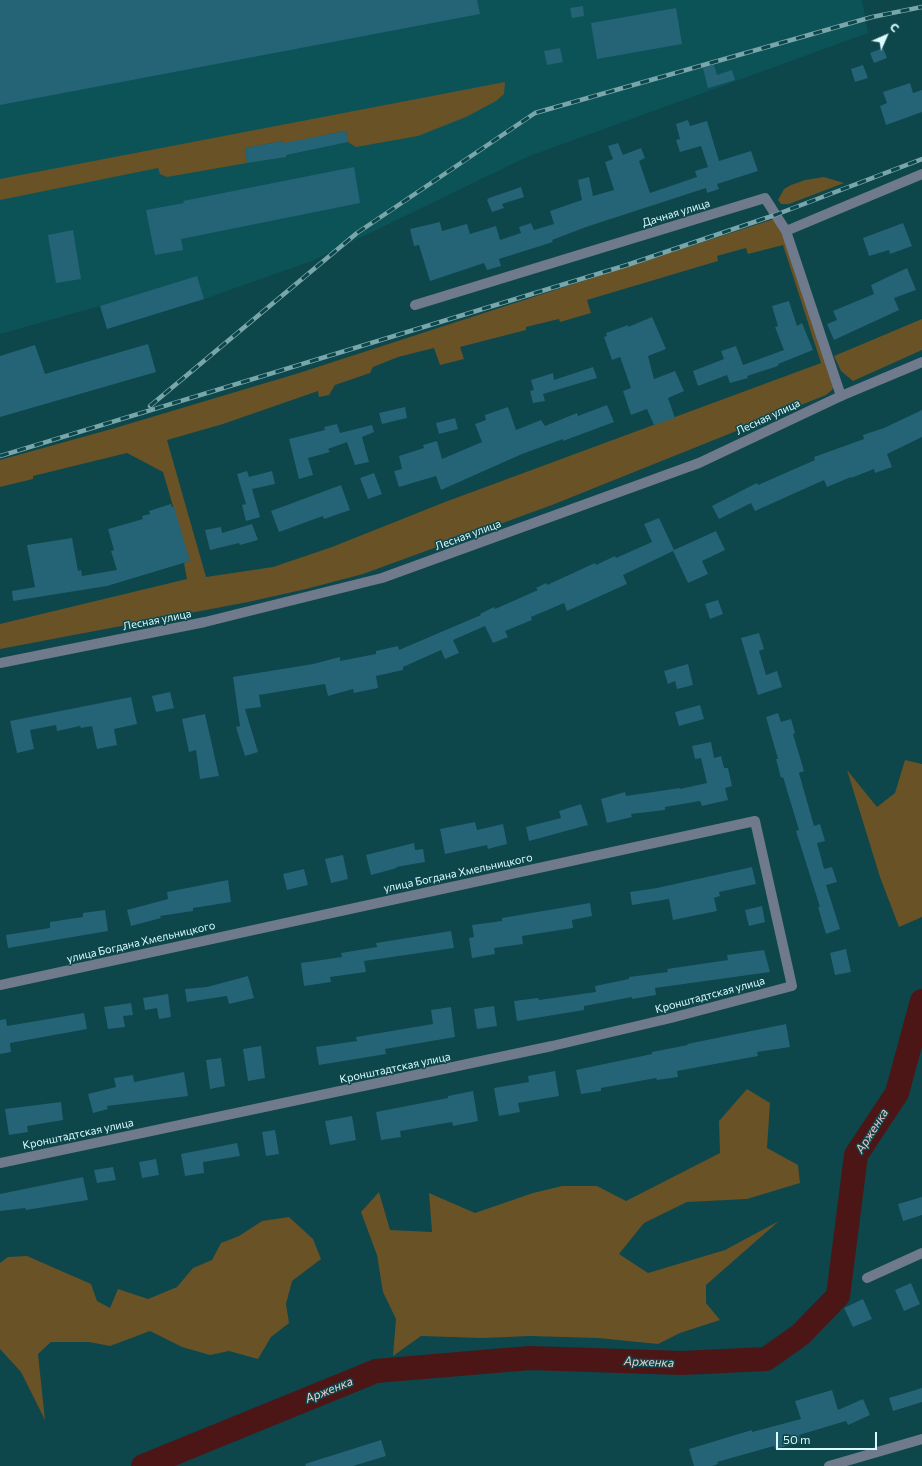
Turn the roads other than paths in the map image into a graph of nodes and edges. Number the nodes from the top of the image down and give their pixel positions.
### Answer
1 (922, 174) edge
2 (786, 231) junction
3 (415, 305) dead end
4 (922, 362) edge
5 (841, 396) junction
6 (0, 663) edge
7 (0, 985) edge
8 (792, 986) joint
9 (0, 1163) edge
10 (922, 1253) edge
11 (867, 1278) dead end
12 (922, 1439) edge
13 (829, 1466) edge

1 - 2 street
2 - 3 street, Дачная улица
2 - 5 street
4 - 5 street, Лесная улица
5 - 6 street, Лесная улица
7 - 8 street, улица Богдана Хмельницкого
8 - 9 street, Кронштадтская улица
10 - 11 street
12 - 13 street

